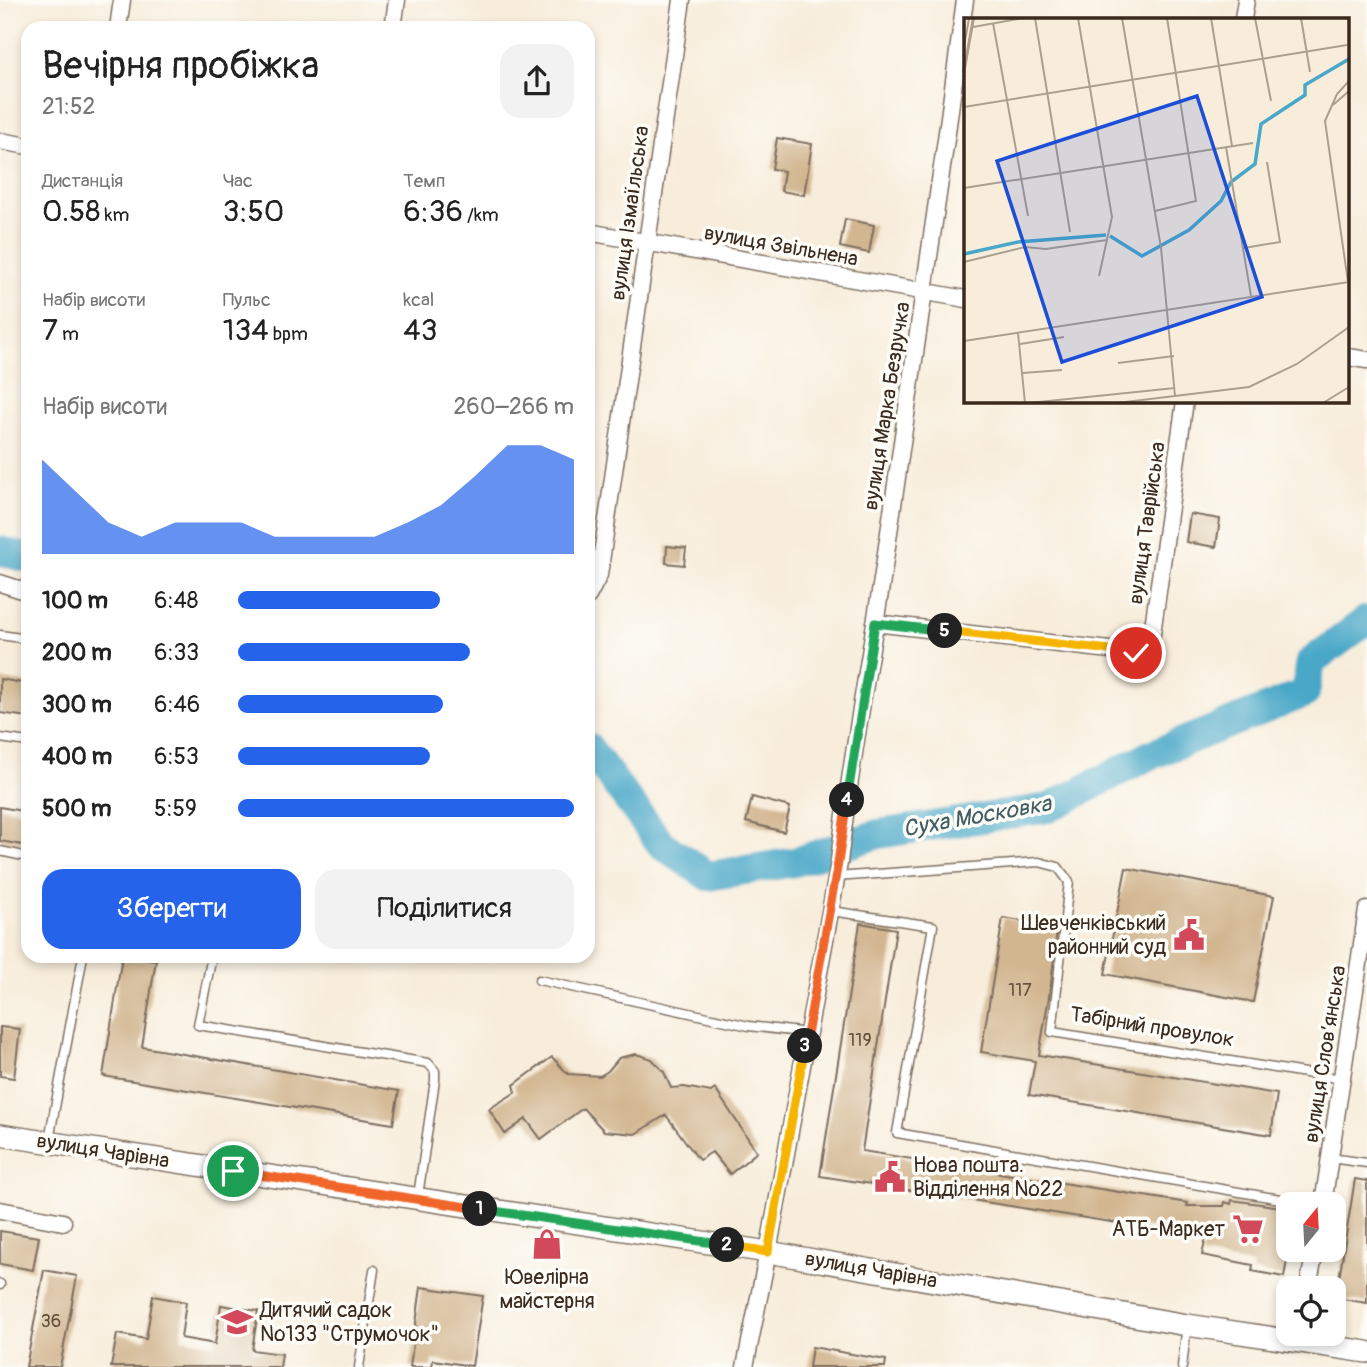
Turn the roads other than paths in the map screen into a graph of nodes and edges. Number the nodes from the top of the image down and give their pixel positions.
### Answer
1 (122, 0) edge
2 (397, 0) edge
3 (682, 0) edge
4 (965, 0) edge
5 (1246, 0) edge
6 (1243, 18) edge
7 (119, 21) edge
8 (394, 21) edge
9 (0, 141) edge
10 (21, 145) edge
11 (595, 233) edge
12 (646, 243) junction
13 (925, 293) junction
14 (964, 299) edge
15 (1185, 402) edge
16 (0, 583) edge
17 (595, 583) edge
18 (21, 590) edge
19 (875, 623) junction
20 (0, 635) edge
21 (21, 638) edge
22 (0, 738) edge
23 (21, 741) edge
24 (0, 851) edge
25 (21, 856) edge
26 (837, 870) junction
27 (1367, 910) edge
28 (830, 911) junction
29 (82, 963) edge
30 (211, 963) edge
31 (539, 981) dead end
32 (1350, 1030) junction
33 (808, 1033) junction
34 (1367, 1033) edge
35 (1342, 1079) junction
36 (0, 1135) edge
37 (49, 1143) junction
38 (1330, 1158) junction
39 (1367, 1163) edge
40 (1325, 1192) edge
41 (1276, 1198) edge
42 (418, 1199) junction
43 (0, 1210) edge
44 (63, 1222) dead end
45 (768, 1252) junction
46 (374, 1270) dead end
47 (1187, 1325) junction
48 (1276, 1335) edge
49 (1340, 1346) edge
50 (1367, 1352) edge
51 (359, 1367) edge
52 (745, 1367) edge
53 (1182, 1367) edge

1 - 7 street
2 - 8 street
3 - 12 street, вулиця Ізмаїльська
4 - 13 street, вулиця Марка Безручка
5 - 6 street
9 - 10 street
11 - 12 street, вулиця Звільнена
12 - 13 street, вулиця Звільнена
12 - 17 street, вулиця Ізмаїльська
13 - 14 street, вулиця Звільнена
13 - 19 street, вулиця Марка Безручка
15 - 19 street, вулиця Таврійська
16 - 18 street
19 - 26 street, вулиця Марка Безручка
20 - 21 lane
22 - 23 lane
24 - 25 lane
26 - 28 street
26 - 35 lane, Табірний провулок
27 - 32 street, вулиця Слов’янська
28 - 33 street
28 - 41 lane
29 - 37 lane
30 - 42 lane
31 - 33 lane
32 - 34 street
32 - 35 street, вулиця Слов’янська
33 - 45 street
35 - 38 street, вулиця Слов’янська
36 - 37 street, вулиця Чарівна
37 - 42 street, вулиця Чарівна
38 - 39 lane
38 - 40 street, вулиця Слов’янська
42 - 45 street, вулиця Чарівна
43 - 44 street
45 - 47 street, вулиця Чарівна
45 - 52 street
46 - 51 lane
47 - 48 street, вулиця Чарівна
47 - 53 lane
49 - 50 street, вулиця Чарівна

